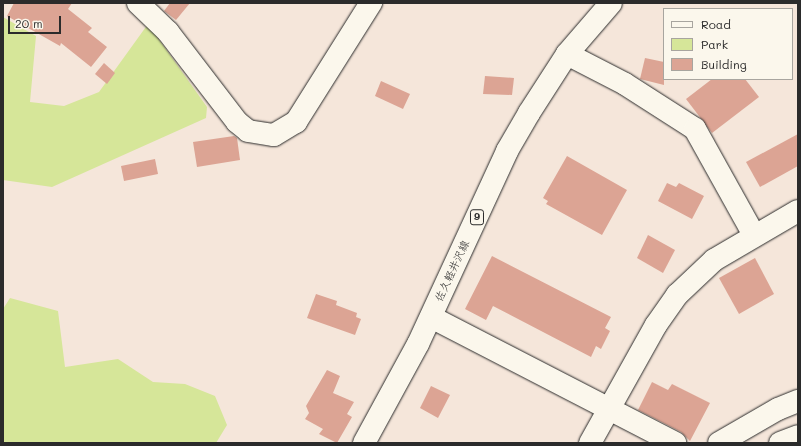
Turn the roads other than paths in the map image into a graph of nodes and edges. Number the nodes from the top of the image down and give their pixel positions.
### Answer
1 (138, 3) edge
2 (371, 3) edge
3 (611, 3) edge
4 (567, 54) junction
5 (798, 211) edge
6 (754, 236) junction
7 (431, 317) junction
8 (798, 401) edge
9 (608, 409) junction
10 (798, 436) edge
11 (364, 443) edge
12 (590, 443) edge
13 (675, 443) edge
14 (719, 443) edge
15 (780, 443) edge

1 - 2 main road
3 - 4 main road, 佐久軽井沢線 / 9
4 - 6 main road
4 - 7 main road, 佐久軽井沢線 / 9
5 - 6 main road
6 - 9 main road
7 - 9 main road
7 - 11 main road, 佐久軽井沢線 / 9
8 - 14 main road
9 - 12 main road
9 - 13 main road
10 - 15 main road

